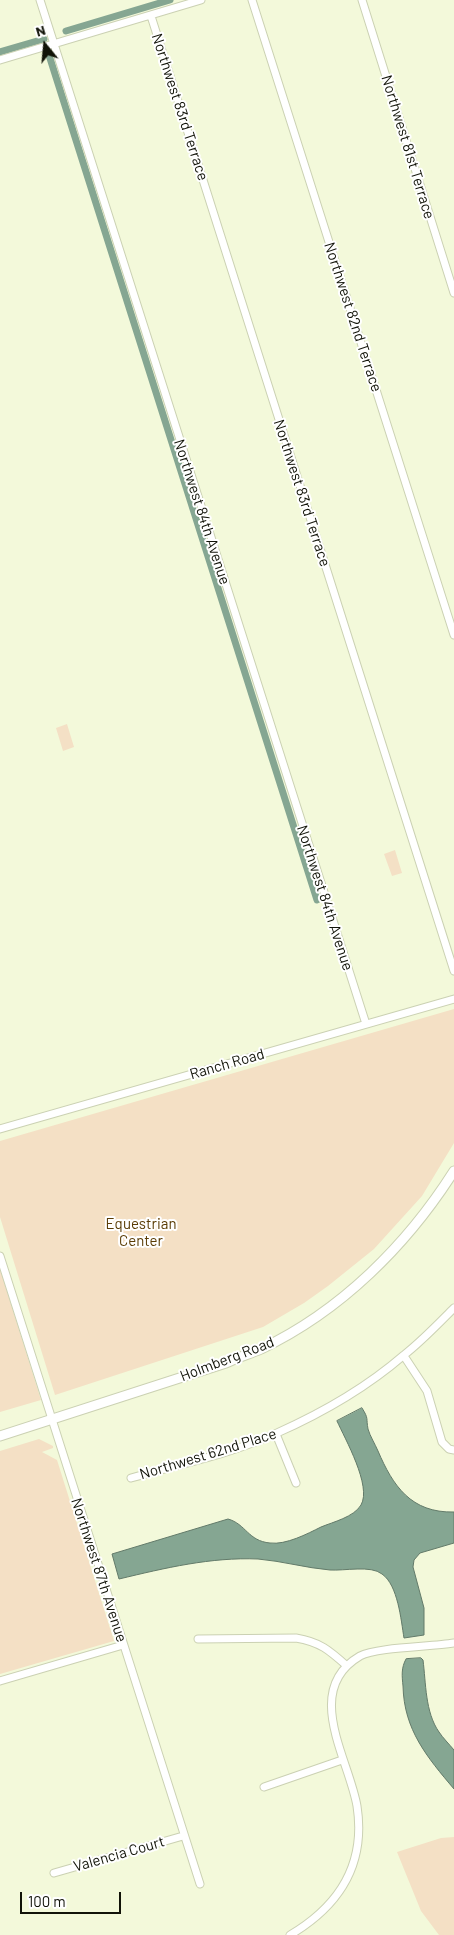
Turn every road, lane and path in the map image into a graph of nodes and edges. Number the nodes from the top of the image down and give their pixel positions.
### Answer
1 (40, 0) edge
2 (201, 0) edge
3 (252, 0) edge
4 (362, 0) edge
5 (151, 16) junction
6 (54, 45) junction
7 (0, 60) edge
8 (454, 293) edge
9 (454, 635) edge
10 (454, 971) edge
11 (454, 999) edge
12 (366, 1024) junction
13 (0, 1128) edge
14 (454, 1171) edge
15 (0, 1256) edge
16 (454, 1308) edge
17 (404, 1356) junction
18 (51, 1420) junction
19 (276, 1434) junction
20 (0, 1436) edge
21 (451, 1450) edge
22 (131, 1478) dead end
23 (296, 1483) dead end
24 (198, 1638) dead end
25 (454, 1643) edge
26 (123, 1645) junction
27 (347, 1666) junction
28 (0, 1681) edge
29 (342, 1760) junction
30 (264, 1787) dead end
31 (183, 1836) junction
32 (54, 1873) dead end
33 (200, 1884) dead end
34 (290, 1935) edge

1 - 6 street, Northwest 84th Avenue
2 - 5 street
3 - 9 street, Northwest 82nd Terrace
4 - 8 street, Northwest 81st Terrace
5 - 6 street
5 - 10 street, Northwest 83rd Terrace
6 - 7 street
6 - 12 street, Northwest 84th Avenue
11 - 12 street, Ranch Road
12 - 13 street, Ranch Road
14 - 18 street, Holmberg Road
15 - 18 street, Northwest 87th Avenue
16 - 17 street, Northwest 62nd Place
17 - 19 street, Northwest 62nd Place
17 - 21 street
18 - 20 street, Holmberg Road
18 - 26 street, Northwest 87th Avenue
19 - 22 street, Northwest 62nd Place
19 - 23 street
24 - 27 street
25 - 27 street
26 - 28 street
26 - 31 street, Northwest 87th Avenue
27 - 29 street
29 - 30 street
29 - 34 street
31 - 32 street, Valencia Court
31 - 33 street, Northwest 87th Avenue

